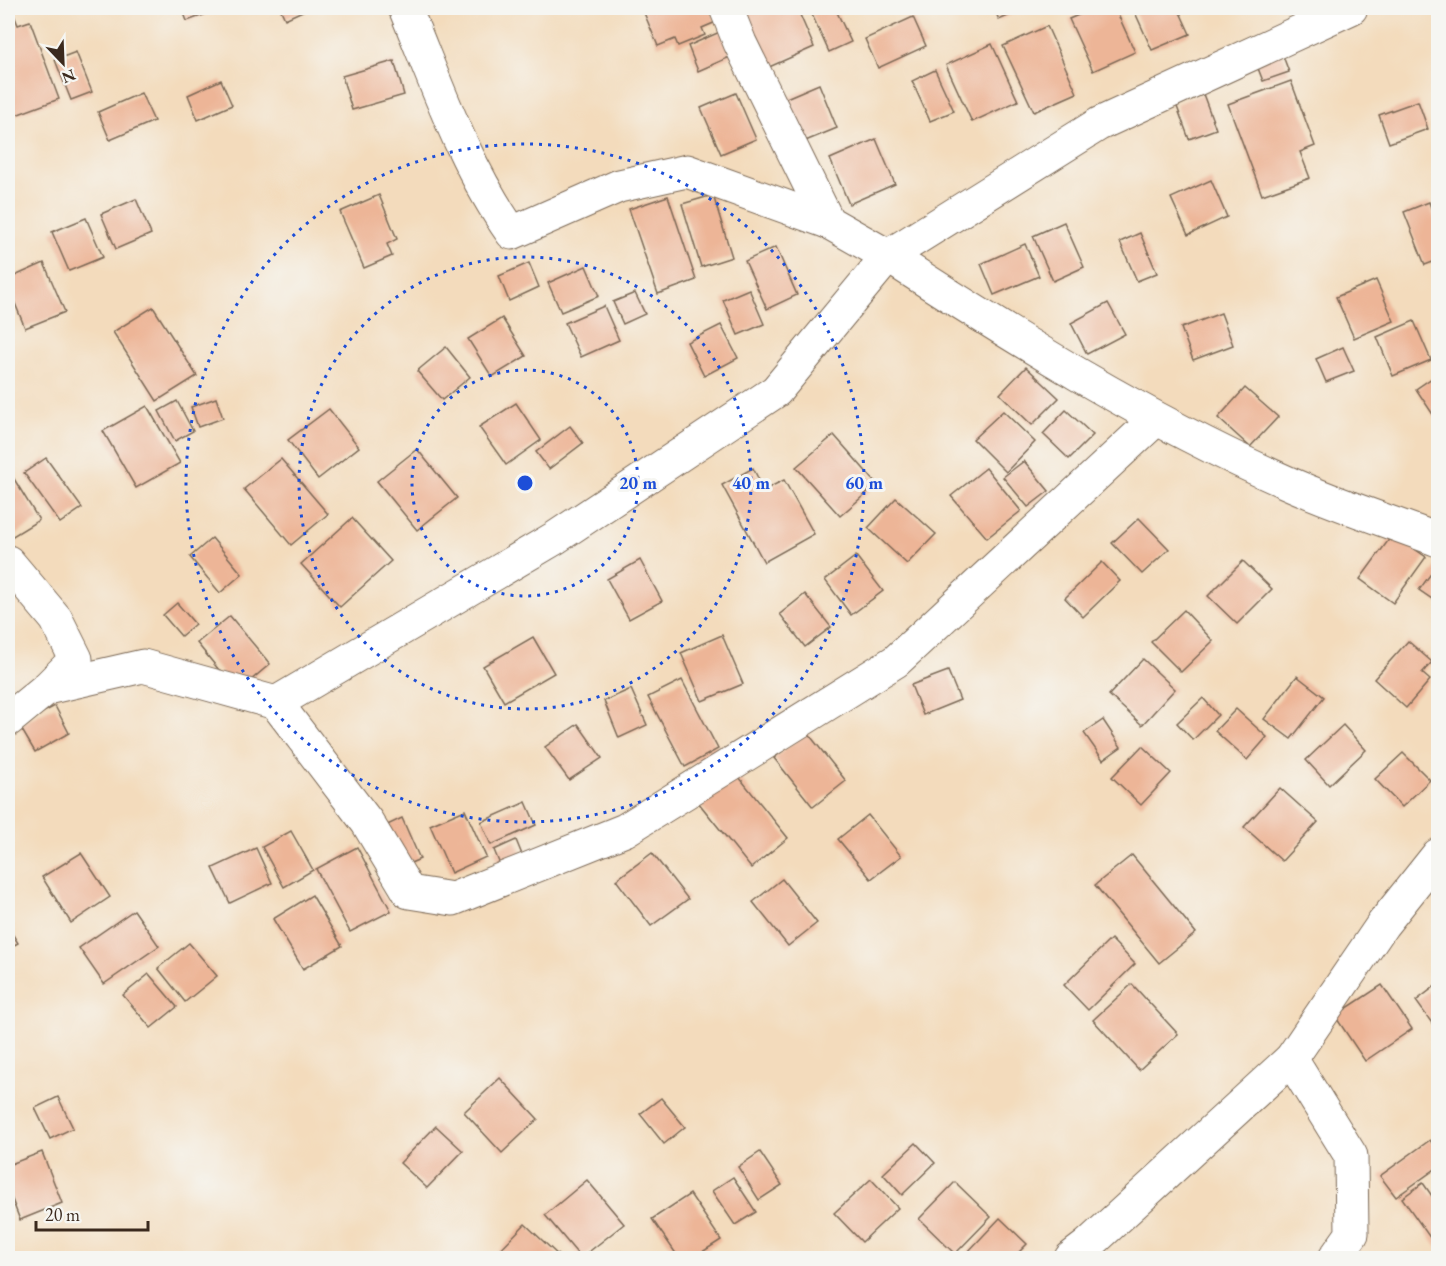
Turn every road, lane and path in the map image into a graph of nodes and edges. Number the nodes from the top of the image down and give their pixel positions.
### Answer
1 (405, 8) edge
2 (726, 8) edge
3 (1351, 8) edge
4 (828, 222) junction
5 (888, 256) junction
6 (1156, 419) junction
7 (1438, 540) edge
8 (8, 562) edge
9 (47, 688) junction
10 (276, 704) junction
11 (8, 720) edge
12 (1438, 855) edge
13 (1291, 1059) junction
14 (1071, 1258) edge
15 (1335, 1258) edge

1 - 4 street
2 - 4 street
3 - 5 street
4 - 5 street
5 - 6 street
5 - 10 street
6 - 7 street
6 - 10 street
8 - 9 street
9 - 10 street
9 - 11 street
12 - 13 street
13 - 14 street
13 - 15 street

